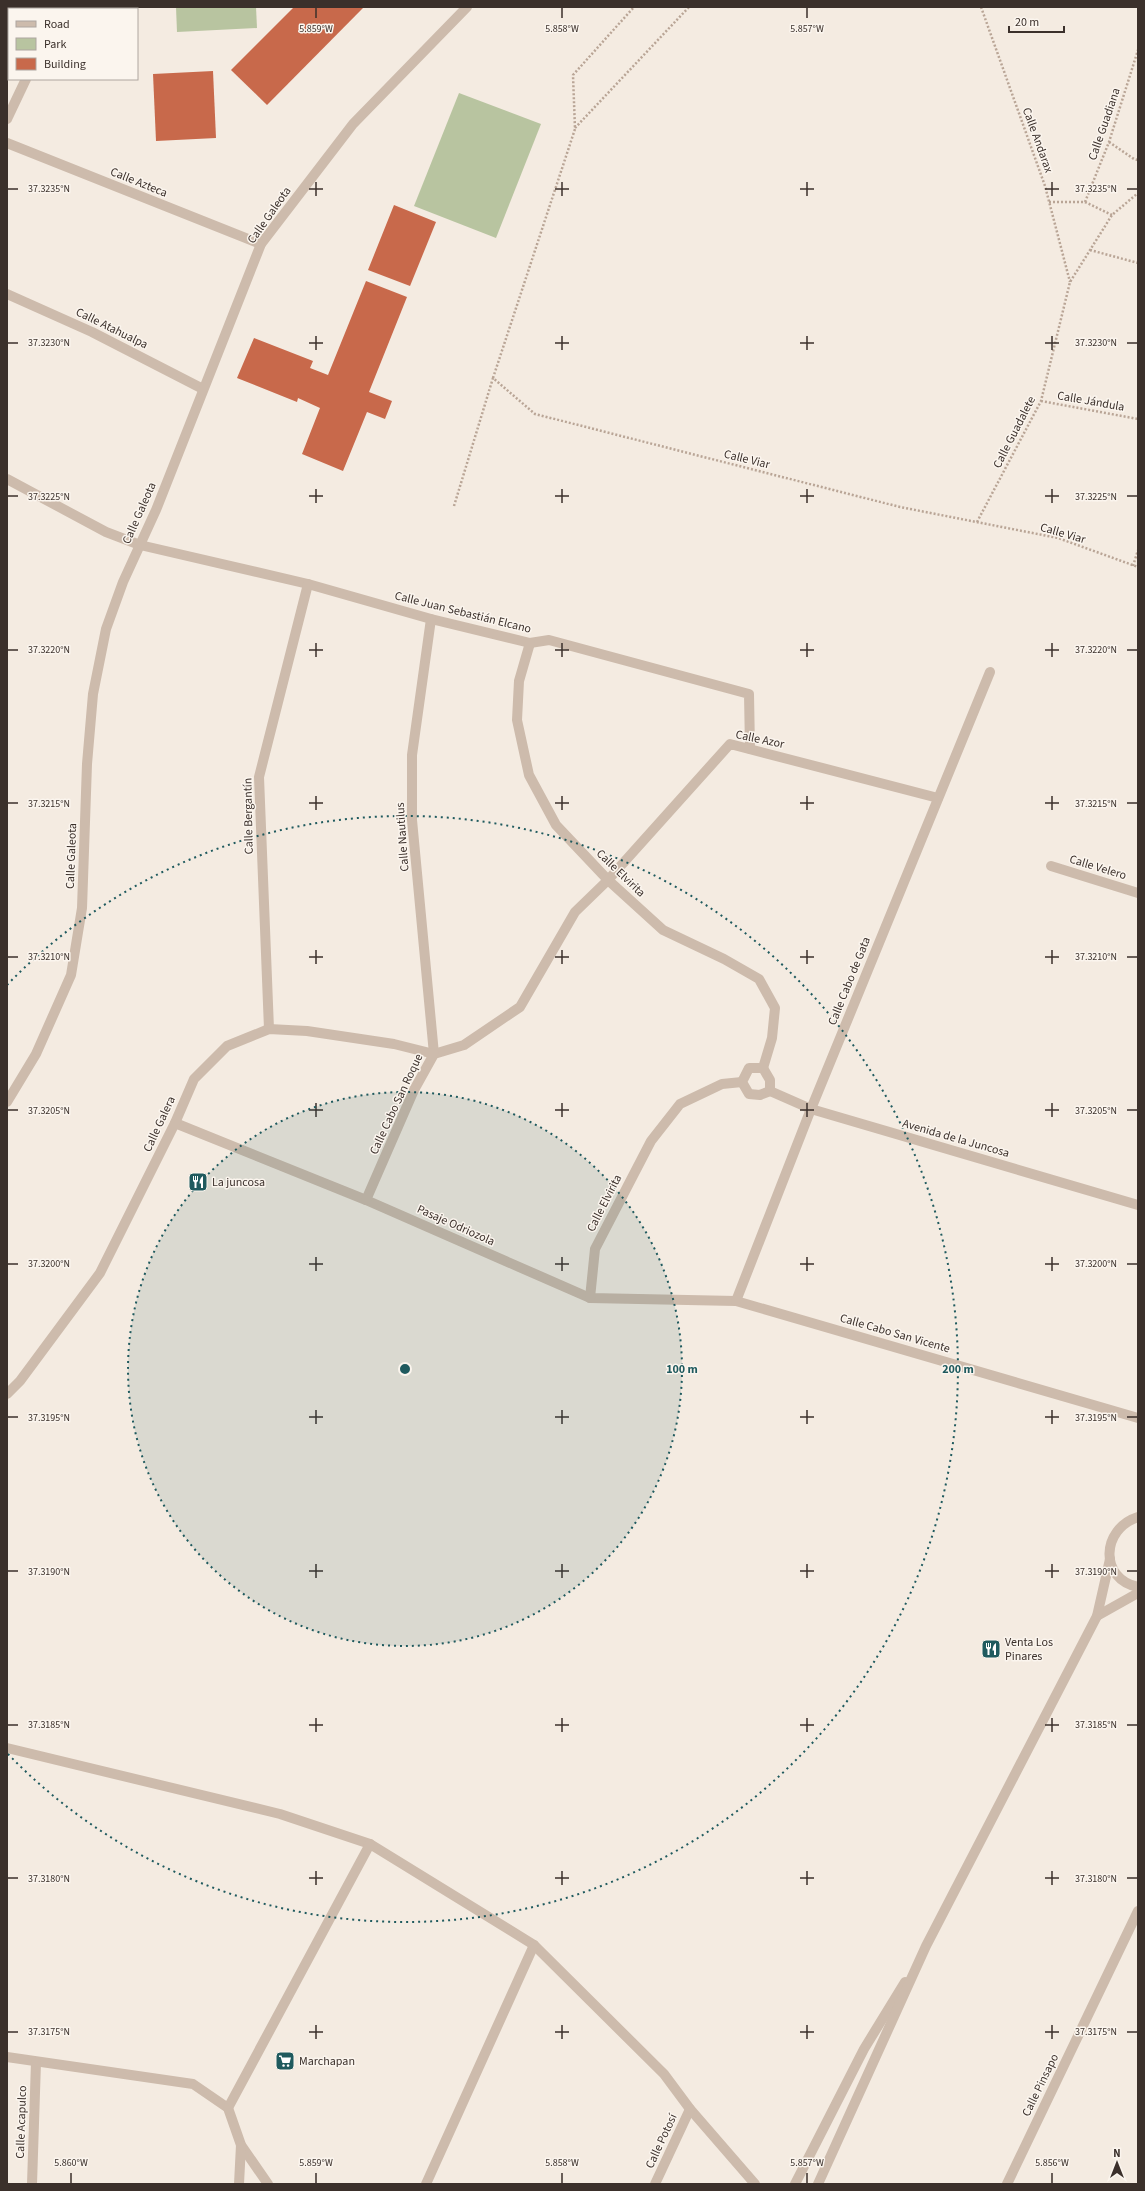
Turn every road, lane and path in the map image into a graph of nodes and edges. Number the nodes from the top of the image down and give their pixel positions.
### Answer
1 (467, 7) edge
2 (634, 7) edge
3 (689, 7) edge
4 (981, 7) edge
5 (1138, 50) edge
6 (26, 80) edge
7 (7, 119) edge
8 (575, 129) junction
9 (1109, 142) junction
10 (7, 143) edge
11 (1138, 160) edge
12 (1138, 193) edge
13 (1049, 202) junction
14 (1085, 202) junction
15 (1112, 215) junction
16 (261, 244) junction
17 (1090, 250) junction
18 (1138, 263) edge
19 (1070, 282) junction
20 (7, 294) edge
21 (493, 378) junction
22 (204, 389) junction
23 (1041, 401) junction
24 (1138, 419) edge
25 (7, 479) edge
26 (454, 506) dead end
27 (977, 522) junction
28 (140, 545) junction
29 (1138, 550) edge
30 (1133, 566) junction
31 (1138, 568) edge
32 (308, 584) junction
33 (431, 619) junction
34 (530, 643) junction
35 (990, 672) dead end
36 (750, 749) junction
37 (938, 798) junction
38 (1051, 866) dead end
39 (608, 880) junction
40 (1138, 893) edge
41 (269, 1029) junction
42 (434, 1054) junction
43 (763, 1068) junction
44 (742, 1082) junction
45 (770, 1091) junction
46 (7, 1102) edge
47 (811, 1109) junction
48 (175, 1123) junction
49 (366, 1200) junction
50 (1138, 1205) edge
51 (590, 1298) junction
52 (736, 1301) junction
53 (7, 1394) edge
54 (1138, 1418) edge
55 (1138, 1517) edge
56 (1110, 1559) junction
57 (1138, 1587) edge
58 (1138, 1593) edge
59 (1097, 1616) junction
60 (7, 1748) edge
61 (370, 1844) junction
62 (1138, 1911) edge
63 (534, 1944) junction
64 (926, 1946) junction
65 (7, 2057) edge
66 (36, 2062) junction
67 (228, 2108) junction
68 (690, 2108) junction
69 (240, 2145) junction
70 (32, 2184) edge
71 (239, 2184) edge
72 (268, 2184) edge
73 (426, 2184) edge
74 (655, 2184) edge
75 (755, 2184) edge
76 (795, 2184) edge
77 (818, 2184) edge
78 (1007, 2184) edge

1 - 16 street, Calle Galeota
2 - 8 path
3 - 8 path
4 - 13 path, Calle Andarax
5 - 9 path, Calle Guadiana
6 - 7 street
8 - 21 path
9 - 11 path
9 - 14 path, Calle Guadiana
10 - 16 street, Calle Azteca
12 - 15 path, Calle Guadalete
13 - 14 path
13 - 19 path, Calle Andarax
14 - 15 path
15 - 17 path, Calle Guadalete
16 - 22 street, Calle Galeota
17 - 18 path
17 - 19 path, Calle Guadalete
19 - 23 path, Calle Guadalete
20 - 22 street, Calle Atahualpa
21 - 26 path
21 - 27 path, Calle Viar
22 - 28 street, Calle Galeota
23 - 24 path, Calle Jándula
23 - 27 path, Calle Guadalete
25 - 28 street, Calle Juan Sebastián Elcano
27 - 30 path, Calle Viar
28 - 32 street, Calle Juan Sebastián Elcano
28 - 46 street, Calle Galeota
29 - 30 path
30 - 31 path, Calle Viar
32 - 33 street, Calle Juan Sebastián Elcano
32 - 41 street, Calle Bergantín
33 - 34 street, Calle Juan Sebastián Elcano
33 - 42 street, Calle Nautilus
34 - 36 street, Calle Juan Sebastián Elcano
34 - 39 street, Calle Elvirita
35 - 37 street, Calle Cabo de Gata
36 - 37 street, Calle Azor
36 - 39 street, Calle Azor
37 - 47 street, Calle Cabo de Gata
38 - 40 street, Calle Velero
39 - 42 street, Calle Cabo San Roque
39 - 43 street, Calle Elvirita
41 - 42 street, Calle Galera
41 - 48 street, Calle Galera
42 - 49 street, Calle Cabo San Roque
43 - 44 street
43 - 45 street
44 - 45 street
44 - 51 street, Calle Elvirita
45 - 47 street, Avenida de la Juncosa
47 - 50 street, Avenida de la Juncosa
47 - 52 street, Calle Cabo de Gata
48 - 49 street, Pasaje Odriozola
48 - 53 street, Calle Galera
49 - 51 street, Pasaje Odriozola
51 - 52 street, Pasaje Odriozola
52 - 54 street, Calle Cabo San Vicente
55 - 56 street
56 - 57 street
56 - 59 street
58 - 59 street
59 - 64 street
60 - 61 street
61 - 63 street
61 - 67 street
62 - 78 street, Calle Pinsapo
63 - 68 street
63 - 73 street
64 - 76 street
64 - 77 street
65 - 66 street
66 - 67 street
66 - 70 street, Calle Acapulco
67 - 69 street
68 - 74 street, Calle Potosí
68 - 75 street
69 - 71 street
69 - 72 street

